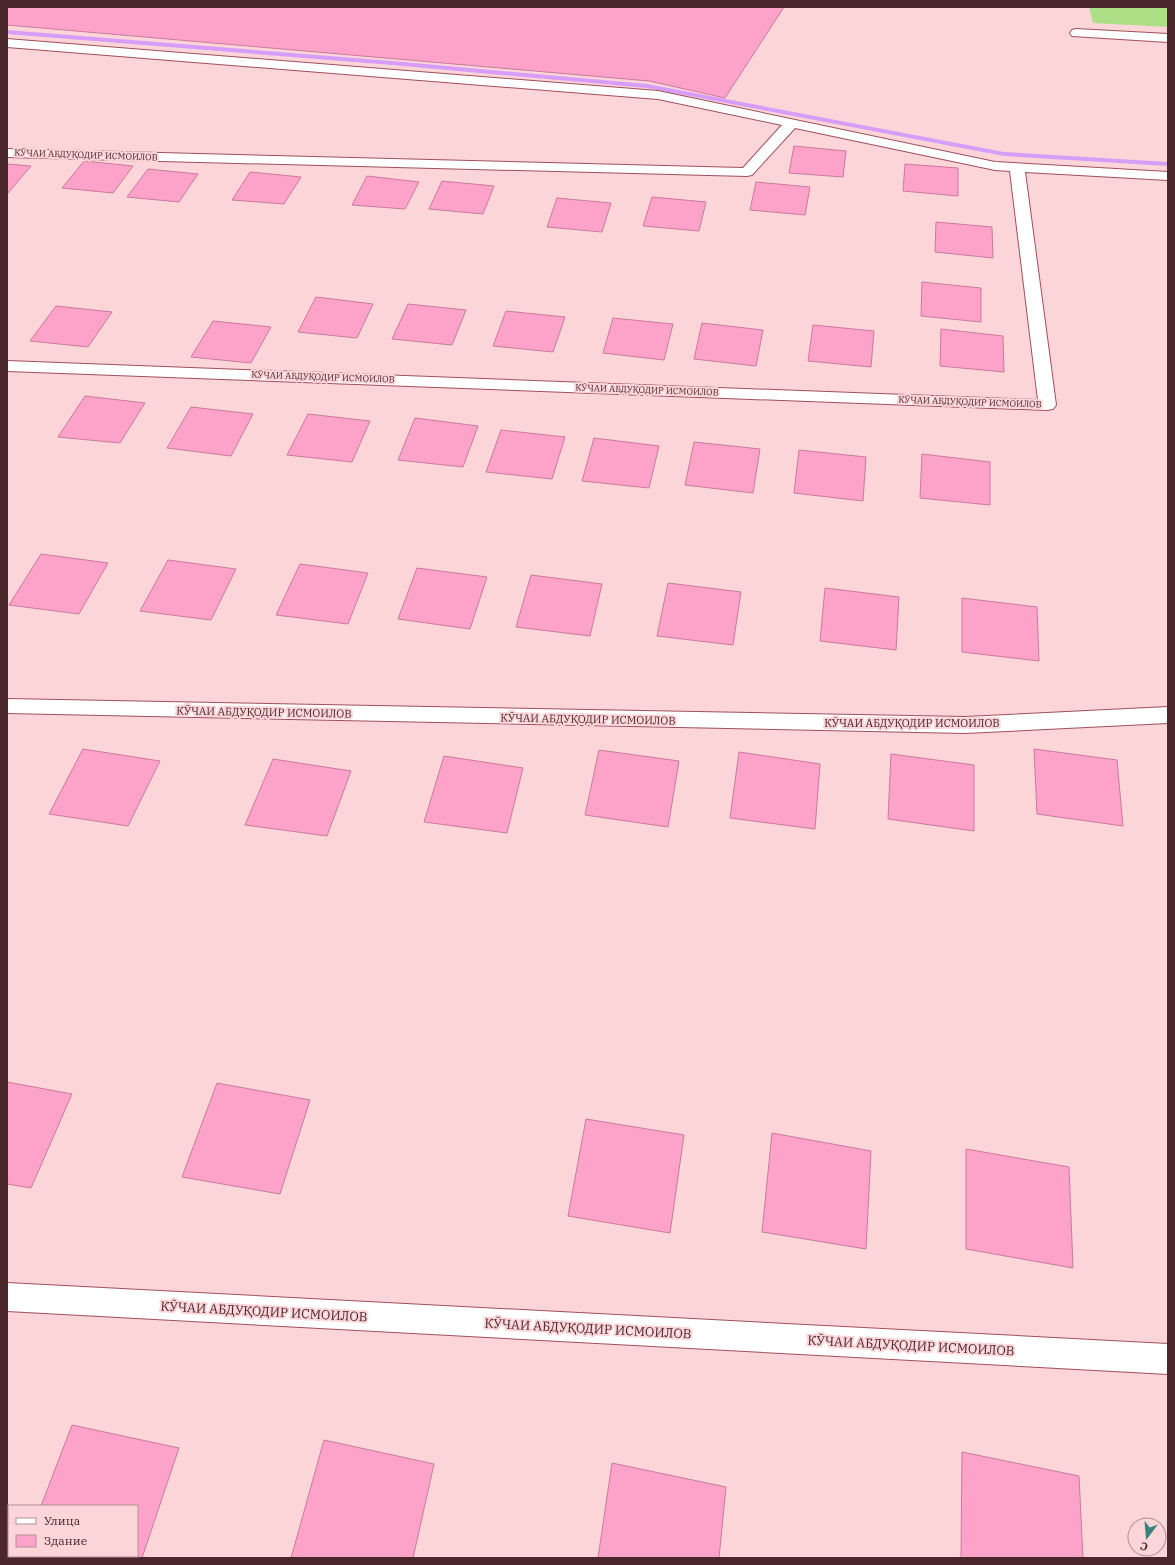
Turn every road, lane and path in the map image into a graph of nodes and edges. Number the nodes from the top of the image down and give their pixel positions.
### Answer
1 (1076, 33) dead end
2 (1168, 38) edge
3 (7, 43) edge
4 (792, 123) junction
5 (7, 153) edge
6 (1017, 167) junction
7 (1168, 176) edge
8 (7, 366) edge
9 (7, 706) edge
10 (1168, 715) edge
11 (7, 1297) edge
12 (1168, 1359) edge

1 - 2 street
3 - 4 street
4 - 5 street, КӮЧАИ АБДУҚОДИР ИСМОИЛОВ
4 - 6 street
6 - 7 street
6 - 8 street, КӮЧАИ АБДУҚОДИР ИСМОИЛОВ
9 - 10 street, КӮЧАИ АБДУҚОДИР ИСМОИЛОВ
11 - 12 street, КӮЧАИ АБДУҚОДИР ИСМОИЛОВ

